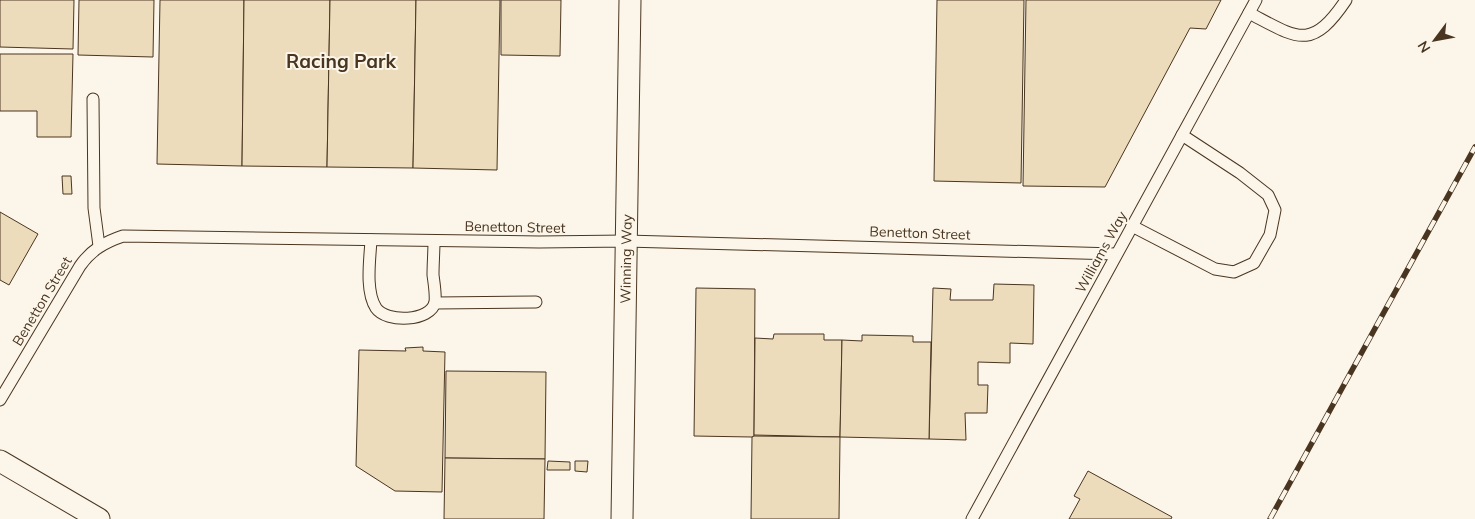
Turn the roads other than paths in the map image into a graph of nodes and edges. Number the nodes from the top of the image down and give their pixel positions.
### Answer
1 (630, 0) edge
2 (1256, 0) edge
3 (1346, 0) edge
4 (1249, 13) junction
5 (94, 99) dead end
6 (1182, 135) junction
7 (1132, 226) junction
8 (371, 240) junction
9 (626, 240) junction
10 (434, 241) junction
11 (99, 246) junction
12 (1116, 254) junction
13 (536, 302) dead end
14 (435, 303) junction
15 (0, 400) edge
16 (0, 461) edge
17 (99, 519) edge
18 (622, 519) edge
19 (972, 519) edge

1 - 9 street, Winning Way
2 - 4 lane, Williams Way
3 - 4 lane
4 - 6 lane, Williams Way
5 - 11 lane
6 - 7 lane, Williams Way
6 - 7 lane
7 - 12 lane, Williams Way
8 - 10 lane, Benetton Street
8 - 11 lane, Benetton Street
8 - 14 lane
9 - 10 lane, Benetton Street
9 - 12 lane, Benetton Street
9 - 18 street, Winning Way
10 - 14 lane
11 - 15 lane, Benetton Street
12 - 19 lane, Williams Way
13 - 14 lane
16 - 17 street

